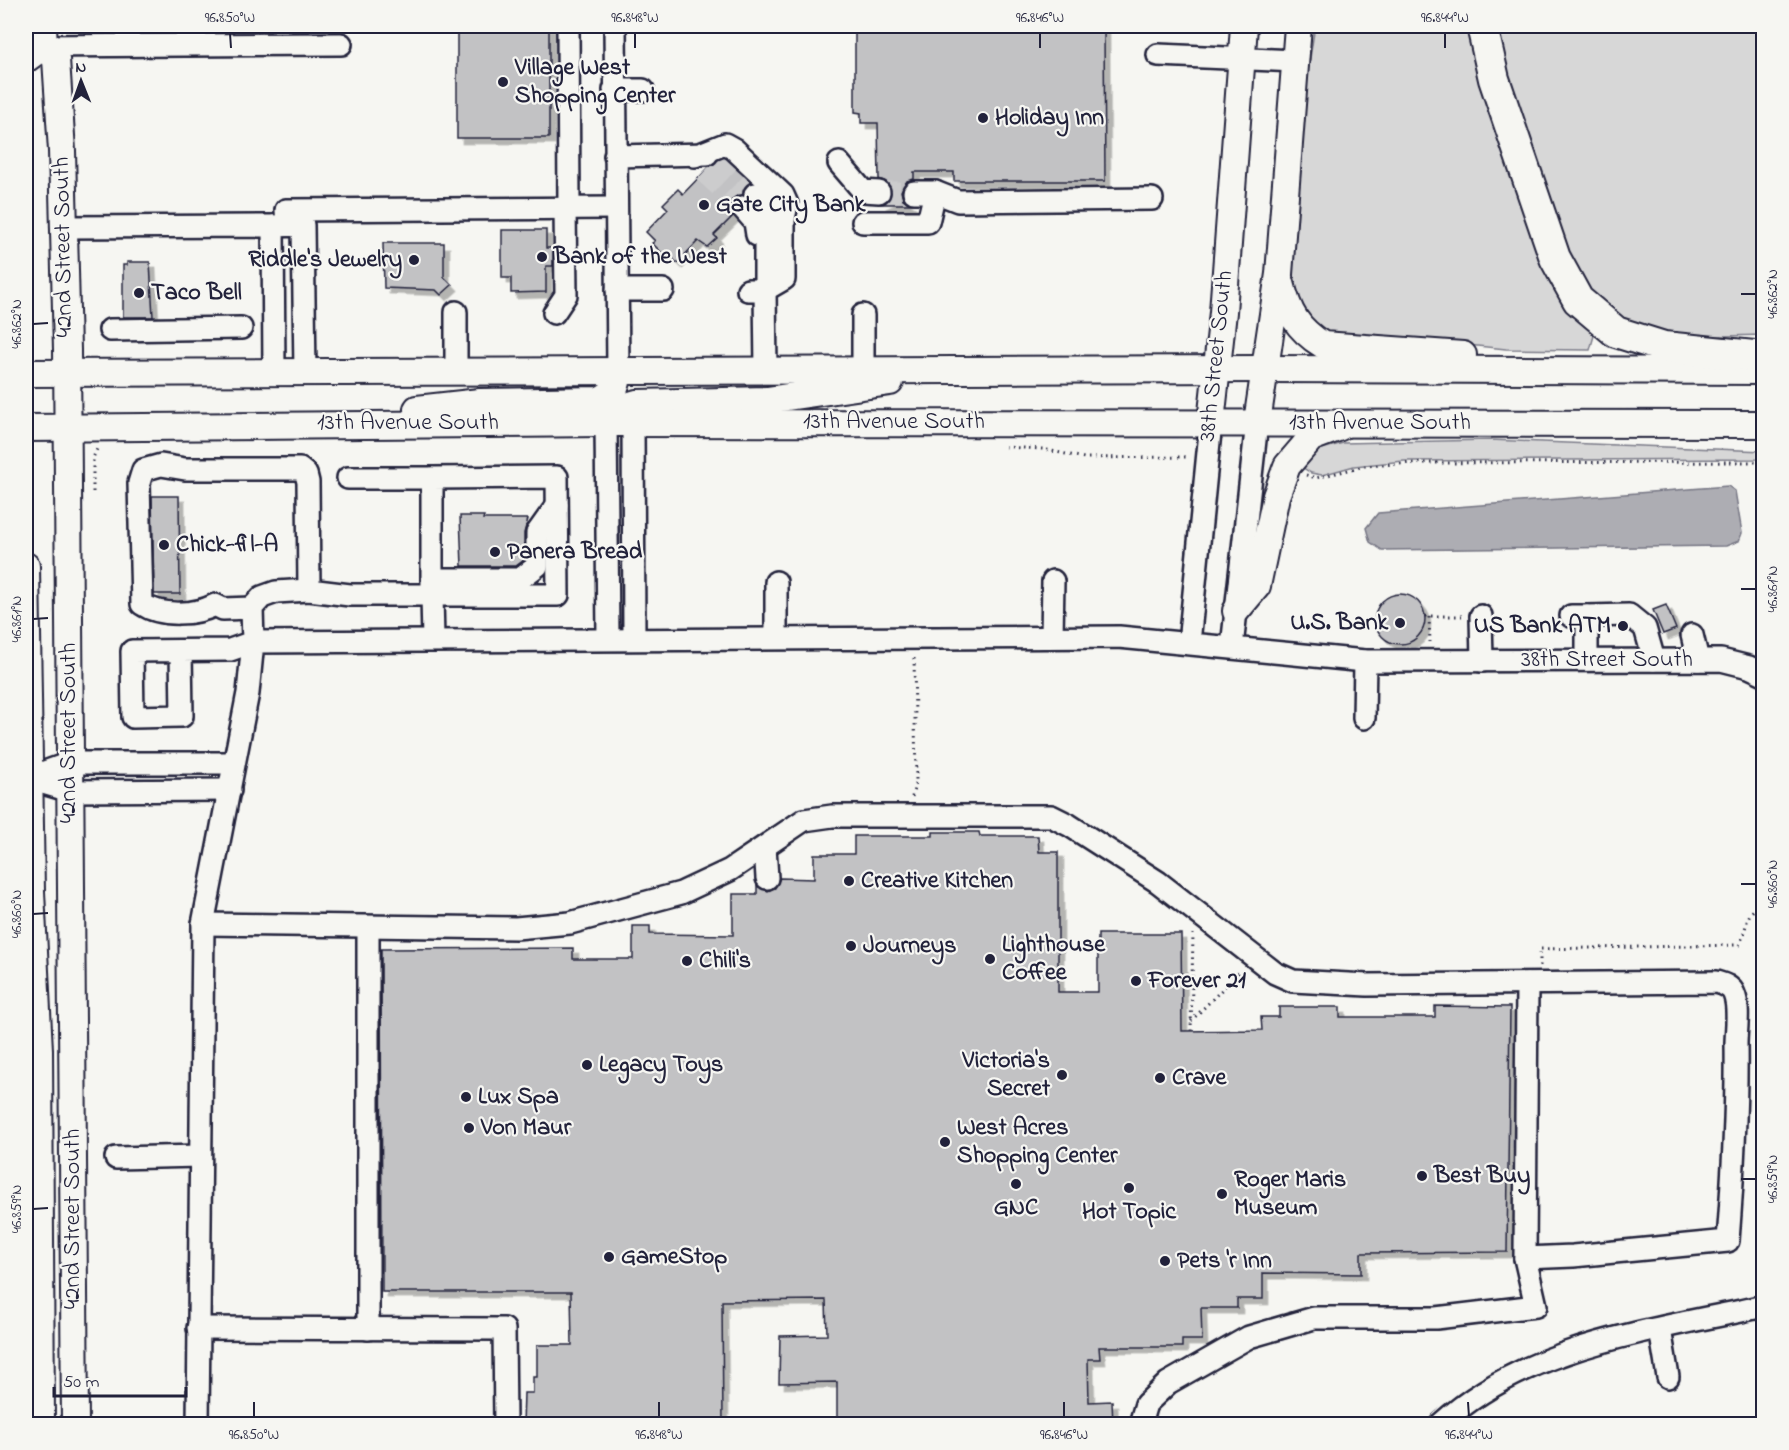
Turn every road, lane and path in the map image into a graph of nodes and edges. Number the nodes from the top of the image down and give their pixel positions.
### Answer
1 (568, 26) edge
2 (615, 26) edge
3 (1244, 26) edge
4 (1298, 26) edge
5 (1482, 26) edge
6 (35, 44) edge
7 (341, 44) dead end
8 (1158, 55) dead end
9 (1241, 58) junction
10 (1294, 61) junction
11 (614, 90) junction
12 (643, 90) dead end
13 (615, 156) junction
14 (839, 164) dead end
15 (879, 192) tunnel mouth
16 (1152, 199) dead end
17 (567, 208) junction
18 (615, 208) junction
19 (784, 219) junction
20 (863, 222) dead end
21 (280, 225) junction
22 (64, 227) junction
23 (1279, 274) junction
24 (617, 290) junction
25 (663, 290) dead end
26 (757, 290) junction
27 (456, 312) dead end
28 (554, 313) dead end
29 (863, 315) dead end
30 (241, 328) dead end
31 (110, 330) dead end
32 (1764, 357) edge
33 (1218, 369) junction
34 (1265, 369) junction
35 (766, 370) junction
36 (863, 370) junction
37 (968, 370) junction
38 (618, 371) junction
39 (1764, 371) edge
40 (274, 372) junction
41 (456, 372) junction
42 (1582, 372) junction
43 (26, 373) edge
44 (67, 373) junction
45 (305, 373) junction
46 (1211, 422) junction
47 (1257, 422) junction
48 (335, 423) junction
49 (606, 423) junction
50 (633, 423) junction
51 (1364, 423) junction
52 (1764, 424) edge
53 (67, 427) junction
54 (26, 428) edge
55 (1002, 447) dead end
56 (98, 448) dead end
57 (1185, 458) dead end
58 (1764, 462) edge
59 (1297, 471) dead end
60 (348, 478) dead end
61 (432, 478) junction
62 (93, 492) dead end
63 (557, 505) junction
64 (26, 566) edge
65 (1053, 581) dead end
66 (776, 582) dead end
67 (432, 587) junction
68 (309, 590) junction
69 (252, 608) junction
70 (1236, 611) junction
71 (1482, 616) joint
72 (26, 620) edge
73 (1692, 634) dead end
74 (1052, 636) junction
75 (776, 637) junction
76 (608, 639) junction
77 (634, 639) junction
78 (433, 640) junction
79 (253, 642) junction
80 (1189, 643) junction
81 (1232, 647) junction
82 (181, 651) dead end
83 (914, 654) dead end
84 (1587, 660) junction
85 (1654, 660) junction
86 (1698, 660) junction
87 (1365, 661) junction
88 (1430, 661) junction
89 (1482, 661) junction
90 (1764, 674) edge
91 (1364, 718) dead end
92 (70, 763) junction
93 (234, 763) junction
94 (27, 778) edge
95 (230, 790) junction
96 (70, 791) junction
97 (912, 797) dead end
98 (765, 847) junction
99 (767, 878) dead end
100 (1764, 905) edge
101 (202, 924) junction
102 (368, 927) junction
103 (1195, 930) dead end
104 (1243, 969) dead end
105 (1534, 984) junction
106 (1191, 1021) junction
107 (1191, 1031) dead end
108 (32, 1050) edge
109 (32, 1091) edge
110 (32, 1151) edge
111 (201, 1156) junction
112 (116, 1158) dead end
113 (1526, 1258) junction
114 (33, 1284) edge
115 (1764, 1306) edge
116 (198, 1328) junction
117 (368, 1329) junction
118 (1660, 1329) junction
119 (34, 1337) edge
120 (1668, 1377) dead end
121 (41, 1425) edge
122 (75, 1425) edge
123 (198, 1425) edge
124 (505, 1425) edge
125 (1140, 1425) edge
126 (1441, 1425) edge

1 - 17 street
2 - 11 street
3 - 9 main road, 38th Street South
4 - 10 main road, 38th Street South
5 - 32 highway
6 - 7 street
6 - 22 main road, 42nd Street South
8 - 9 street
9 - 10 street
9 - 33 main road, 38th Street South
10 - 23 main road, 38th Street South
11 - 12 street
11 - 13 street
13 - 18 street
13 - 19 street
14 - 15 street
16 - 20 street
17 - 18 street
17 - 21 street
17 - 28 street
18 - 24 street
19 - 26 street
19 - 26 street
21 - 22 street
21 - 40 street
21 - 45 street
22 - 44 main road, 42nd Street South
23 - 34 main road, 38th Street South
23 - 42 main road
24 - 25 street
24 - 38 street
26 - 35 street
27 - 41 street
29 - 36 street
30 - 31 street
33 - 34 main road
33 - 37 main road
33 - 46 main road, 38th Street South
34 - 42 main road
34 - 47 main road, 38th Street South
35 - 36 main road
35 - 38 main road
36 - 37 main road
37 - 49 main road
38 - 41 main road
38 - 48 main road
39 - 42 main road
40 - 44 main road
40 - 45 main road
41 - 45 main road
43 - 44 main road
44 - 53 main road, 42nd Street South
46 - 47 main road, 13th Avenue South
46 - 50 main road, 13th Avenue South
46 - 80 street, 38th Street South
47 - 51 main road, 13th Avenue South
47 - 70 street, 38th Street South
48 - 49 main road, 13th Avenue South
48 - 53 main road, 13th Avenue South
49 - 50 main road, 13th Avenue South
49 - 76 street
50 - 77 street
51 - 52 main road, 13th Avenue South
51 - 70 main road
53 - 54 main road, 13th Avenue South
53 - 92 main road, 42nd Street South
55 - 57 path
56 - 62 path
58 - 59 path
60 - 61 street
61 - 63 street
61 - 67 street
63 - 67 street
63 - 67 street
64 - 72 main road, 42nd Street South
65 - 74 street
66 - 75 street
67 - 68 street
67 - 78 street
68 - 69 street
68 - 69 street
69 - 79 street
70 - 81 street, 38th Street South
71 - 88 path
71 - 89 street
72 - 94 main road, 42nd Street South
73 - 86 street
74 - 75 street
74 - 80 street
75 - 77 street
76 - 77 street
76 - 78 street
78 - 79 street
79 - 82 street
79 - 93 street
80 - 81 street, 38th Street South
81 - 87 street, 38th Street South
83 - 97 path
84 - 85 street, 38th Street South
84 - 85 street
84 - 89 street, 38th Street South
85 - 86 street, 38th Street South
86 - 90 street, 38th Street South
87 - 88 street, 38th Street South
87 - 91 street
88 - 89 street, 38th Street South
92 - 93 street
92 - 94 street
92 - 96 main road, 42nd Street South
93 - 95 street
94 - 96 street
94 - 108 main road, 42nd Street South
95 - 96 street
95 - 101 street
96 - 122 main road, 42nd Street South
98 - 99 street
98 - 102 street
98 - 105 street
100 - 105 path
101 - 102 street
101 - 111 street
102 - 117 street
103 - 106 path
104 - 106 path
105 - 113 street
105 - 113 street
106 - 107 path
108 - 109 main road, 42nd Street South
109 - 110 main road, 42nd Street South
110 - 114 main road, 42nd Street South
111 - 112 street
111 - 116 street
113 - 125 street
114 - 119 main road, 42nd Street South
115 - 118 street
116 - 117 street
116 - 123 street
117 - 124 street
118 - 120 street
118 - 126 street
119 - 121 main road, 42nd Street South

